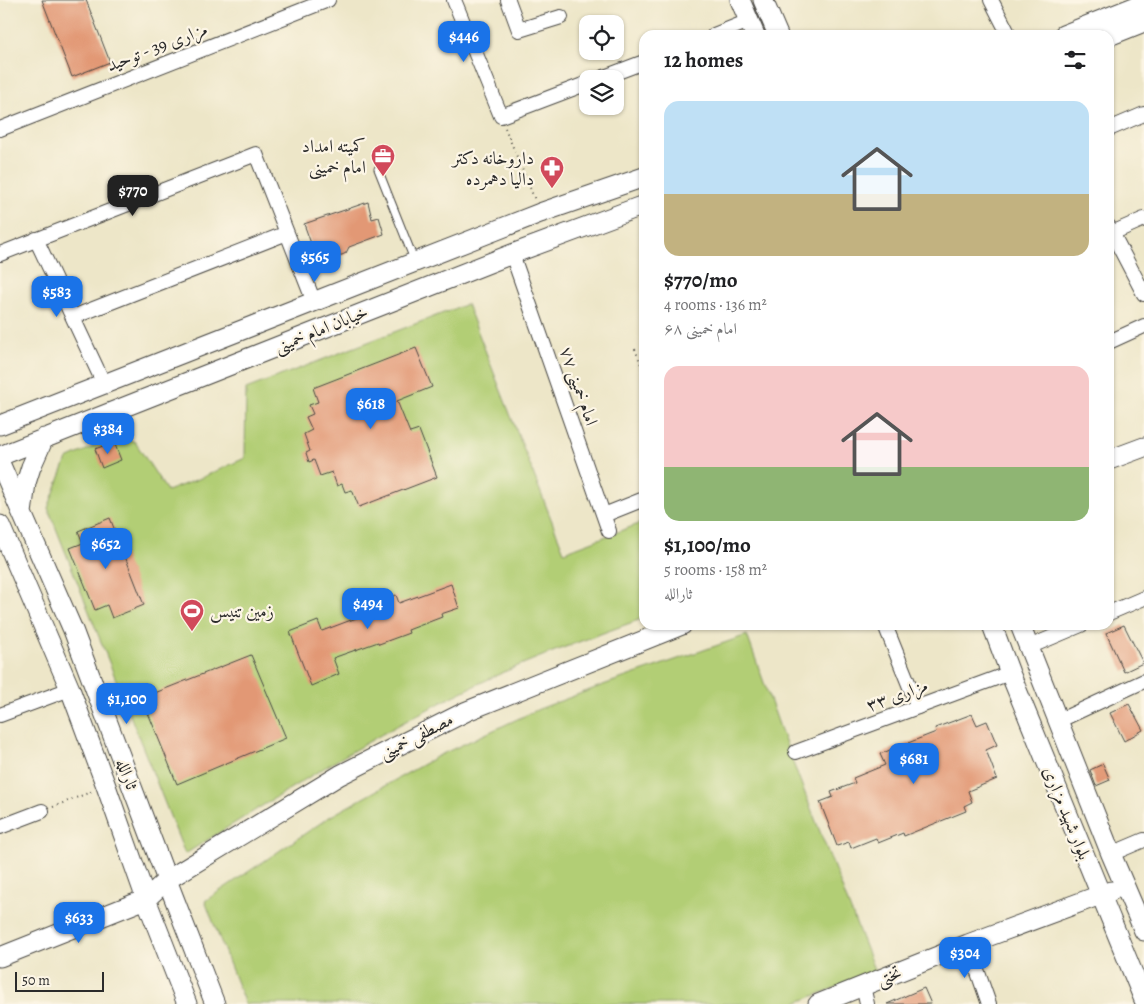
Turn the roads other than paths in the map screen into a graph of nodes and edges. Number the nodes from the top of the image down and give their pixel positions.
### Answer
1 (328, 0) edge
2 (454, 0) edge
3 (508, 0) edge
4 (740, 0) edge
5 (763, 0) edge
6 (991, 0) edge
7 (1144, 3) edge
8 (562, 17) dead end
9 (1144, 22) edge
10 (752, 28) edge
11 (776, 30) edge
12 (1006, 30) edge
13 (1076, 30) edge
14 (1114, 34) edge
15 (639, 64) edge
16 (623, 70) edge
17 (579, 86) edge
18 (1144, 114) edge
19 (1114, 128) edge
20 (0, 129) edge
21 (378, 169) dead end
22 (639, 179) edge
23 (639, 207) edge
24 (1144, 219) edge
25 (1114, 229) edge
26 (287, 233) junction
27 (1114, 238) edge
28 (36, 239) junction
29 (0, 254) edge
30 (512, 254) junction
31 (415, 262) junction
32 (1144, 294) edge
33 (314, 302) junction
34 (73, 317) junction
35 (1144, 326) edge
36 (1114, 340) edge
37 (104, 384) junction
38 (0, 425) edge
39 (44, 438) junction
40 (1144, 447) edge
41 (0, 456) edge
42 (1114, 458) edge
43 (0, 463) edge
44 (639, 502) edge
45 (22, 513) junction
46 (604, 515) junction
47 (0, 525) edge
48 (610, 531) dead end
49 (1144, 598) edge
50 (1114, 611) edge
51 (670, 630) edge
52 (887, 630) edge
53 (994, 630) edge
54 (1022, 630) edge
55 (1069, 630) edge
56 (1029, 647) junction
57 (1010, 672) junction
58 (1144, 681) edge
59 (70, 689) junction
60 (918, 707) junction
61 (0, 715) edge
62 (1058, 721) junction
63 (796, 752) dead end
64 (42, 811) road end
65 (0, 827) edge
66 (1144, 840) edge
67 (1111, 854) junction
68 (167, 880) junction
69 (1125, 886) junction
70 (1101, 895) junction
71 (146, 899) junction
72 (1144, 931) edge
73 (968, 944) junction
74 (0, 957) edge
75 (865, 995) edge
76 (1144, 1000) edge
77 (188, 1004) edge
78 (215, 1004) edge
79 (818, 1004) edge
80 (989, 1004) edge

1 - 20 street, مزاری 39 - توحید
2 - 17 street
3 - 8 street
4 - 10 main road
5 - 11 main road
6 - 12 street
7 - 13 main road
9 - 14 main road
15 - 16 street
18 - 19 street
21 - 31 lane
22 - 31 main road, خیابان امام خمینی
23 - 30 main road, خیابان امام خمینی
24 - 25 street
26 - 28 street
26 - 33 street
26 - 34 street
27 - 32 street
28 - 29 street
28 - 34 street
30 - 39 main road, خیابان امام خمینی
30 - 46 street, امام خمینی ۷۷
31 - 33 main road, خیابان امام خمینی
33 - 37 main road, خیابان امام خمینی
34 - 37 street
35 - 36 street
37 - 38 main road, خیابان امام خمینی
39 - 41 main road, خیابان امام خمینی
39 - 45 main road
40 - 42 main road
43 - 45 main road, ثارالله
44 - 46 street
45 - 68 main road, ثارالله
46 - 48 street, امام خمینی ۷۷
47 - 59 main road, ثارالله
49 - 50 street
51 - 68 main road, مصطفی خمینی
52 - 60 street
53 - 57 main road, بلوار شهید مزاری
54 - 56 main road, بلوار شهید مزاری
55 - 56 street
56 - 62 main road, بلوار شهید مزاری
57 - 60 street, مزاری ۳۳
57 - 70 main road, بلوار شهید مزاری
58 - 62 street
59 - 61 street
59 - 71 main road, ثارالله
60 - 63 street, مزاری ۳۳
62 - 67 main road, بلوار شهید مزاری
64 - 65 street
66 - 67 street
67 - 69 main road, بلوار شهید مزاری
68 - 71 main road, مصطفی خمینی
68 - 78 main road, ثارالله
69 - 70 main road, تختی
69 - 72 main road, بلوار شهید مزاری
70 - 73 main road, تختی
70 - 76 main road, بلوار شهید مزاری
71 - 74 main road
71 - 77 main road, ثارالله
73 - 75 main road, تختی
73 - 80 street
75 - 79 main road, تختی

